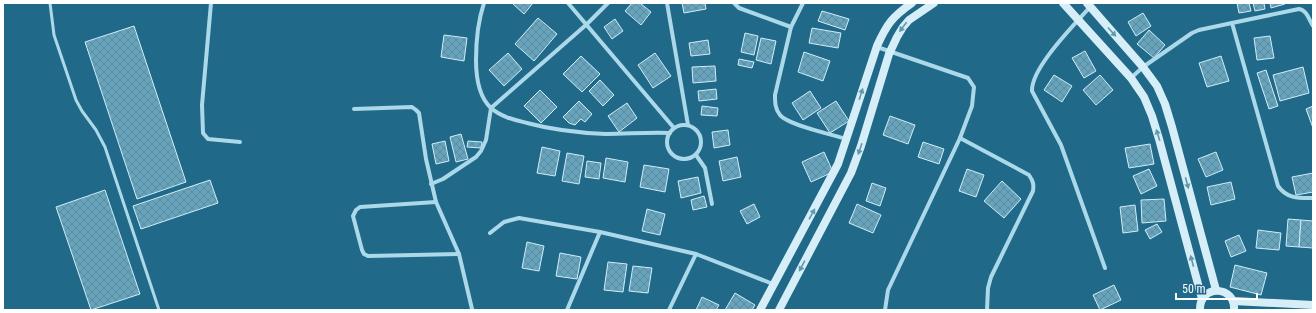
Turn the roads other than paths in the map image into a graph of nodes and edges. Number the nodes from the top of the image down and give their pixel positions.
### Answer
1 (50, 3) edge
2 (211, 3) edge
3 (484, 3) edge
4 (568, 3) edge
5 (608, 3) edge
6 (667, 3) edge
7 (734, 3) edge
8 (803, 3) edge
9 (912, 3) edge
10 (934, 3) edge
11 (1063, 3) edge
12 (1088, 5) edge
13 (1079, 20) junction
14 (587, 24) junction
15 (1232, 24) junction
16 (1313, 26) edge
17 (791, 27) junction
18 (877, 46) junction
19 (890, 52) junction
20 (1143, 67) junction
21 (1131, 78) junction
22 (491, 108) junction
23 (354, 109) dead end
24 (688, 125) junction
25 (674, 128) junction
26 (670, 132) junction
27 (960, 138) junction
28 (847, 139) junction
29 (240, 142) dead end
30 (696, 155) junction
31 (431, 184) junction
32 (1313, 198) edge
33 (436, 202) junction
34 (712, 204) dead end
35 (490, 232) dead end
36 (600, 232) junction
37 (459, 254) junction
38 (696, 254) junction
39 (1105, 268) dead end
40 (773, 284) junction
41 (1216, 290) junction
42 (1202, 298) junction
43 (1313, 305) edge
44 (1233, 306) edge
45 (472, 309) edge
46 (159, 310) edge
47 (567, 310) edge
48 (669, 310) edge
49 (760, 310) edge
50 (779, 310) edge
51 (884, 310) edge
52 (987, 310) edge
53 (1198, 310) edge

1 - 46 lane
2 - 29 street
3 - 22 street
4 - 14 street
5 - 14 street
6 - 24 street
7 - 17 street
8 - 17 street
9 - 18 street
10 -> 19 street
11 - 13 street
12 - 13 street
12 -> 20 street
13 - 21 street
13 - 39 street
14 - 22 street
14 - 25 street
15 - 16 street
15 - 20 street
15 - 32 street
17 - 28 street
18 - 19 street
28 -> 18 street
19 - 27 street
19 -> 50 street
20 - 21 street
20 -> 41 street
42 -> 21 street
22 - 26 street
22 - 31 street
23 - 31 street
24 - 25 street
24 - 30 street
25 - 26 street
26 - 30 street
27 - 51 street
27 - 52 street
40 -> 28 street
30 - 34 street
31 - 33 street
33 - 37 street
33 - 37 street
35 - 36 street
36 - 38 street
36 - 47 street
37 - 45 street
38 - 40 street
38 - 48 street
40 - 49 street
41 - 42 street
41 - 44 street
42 - 53 street
43 - 44 street

